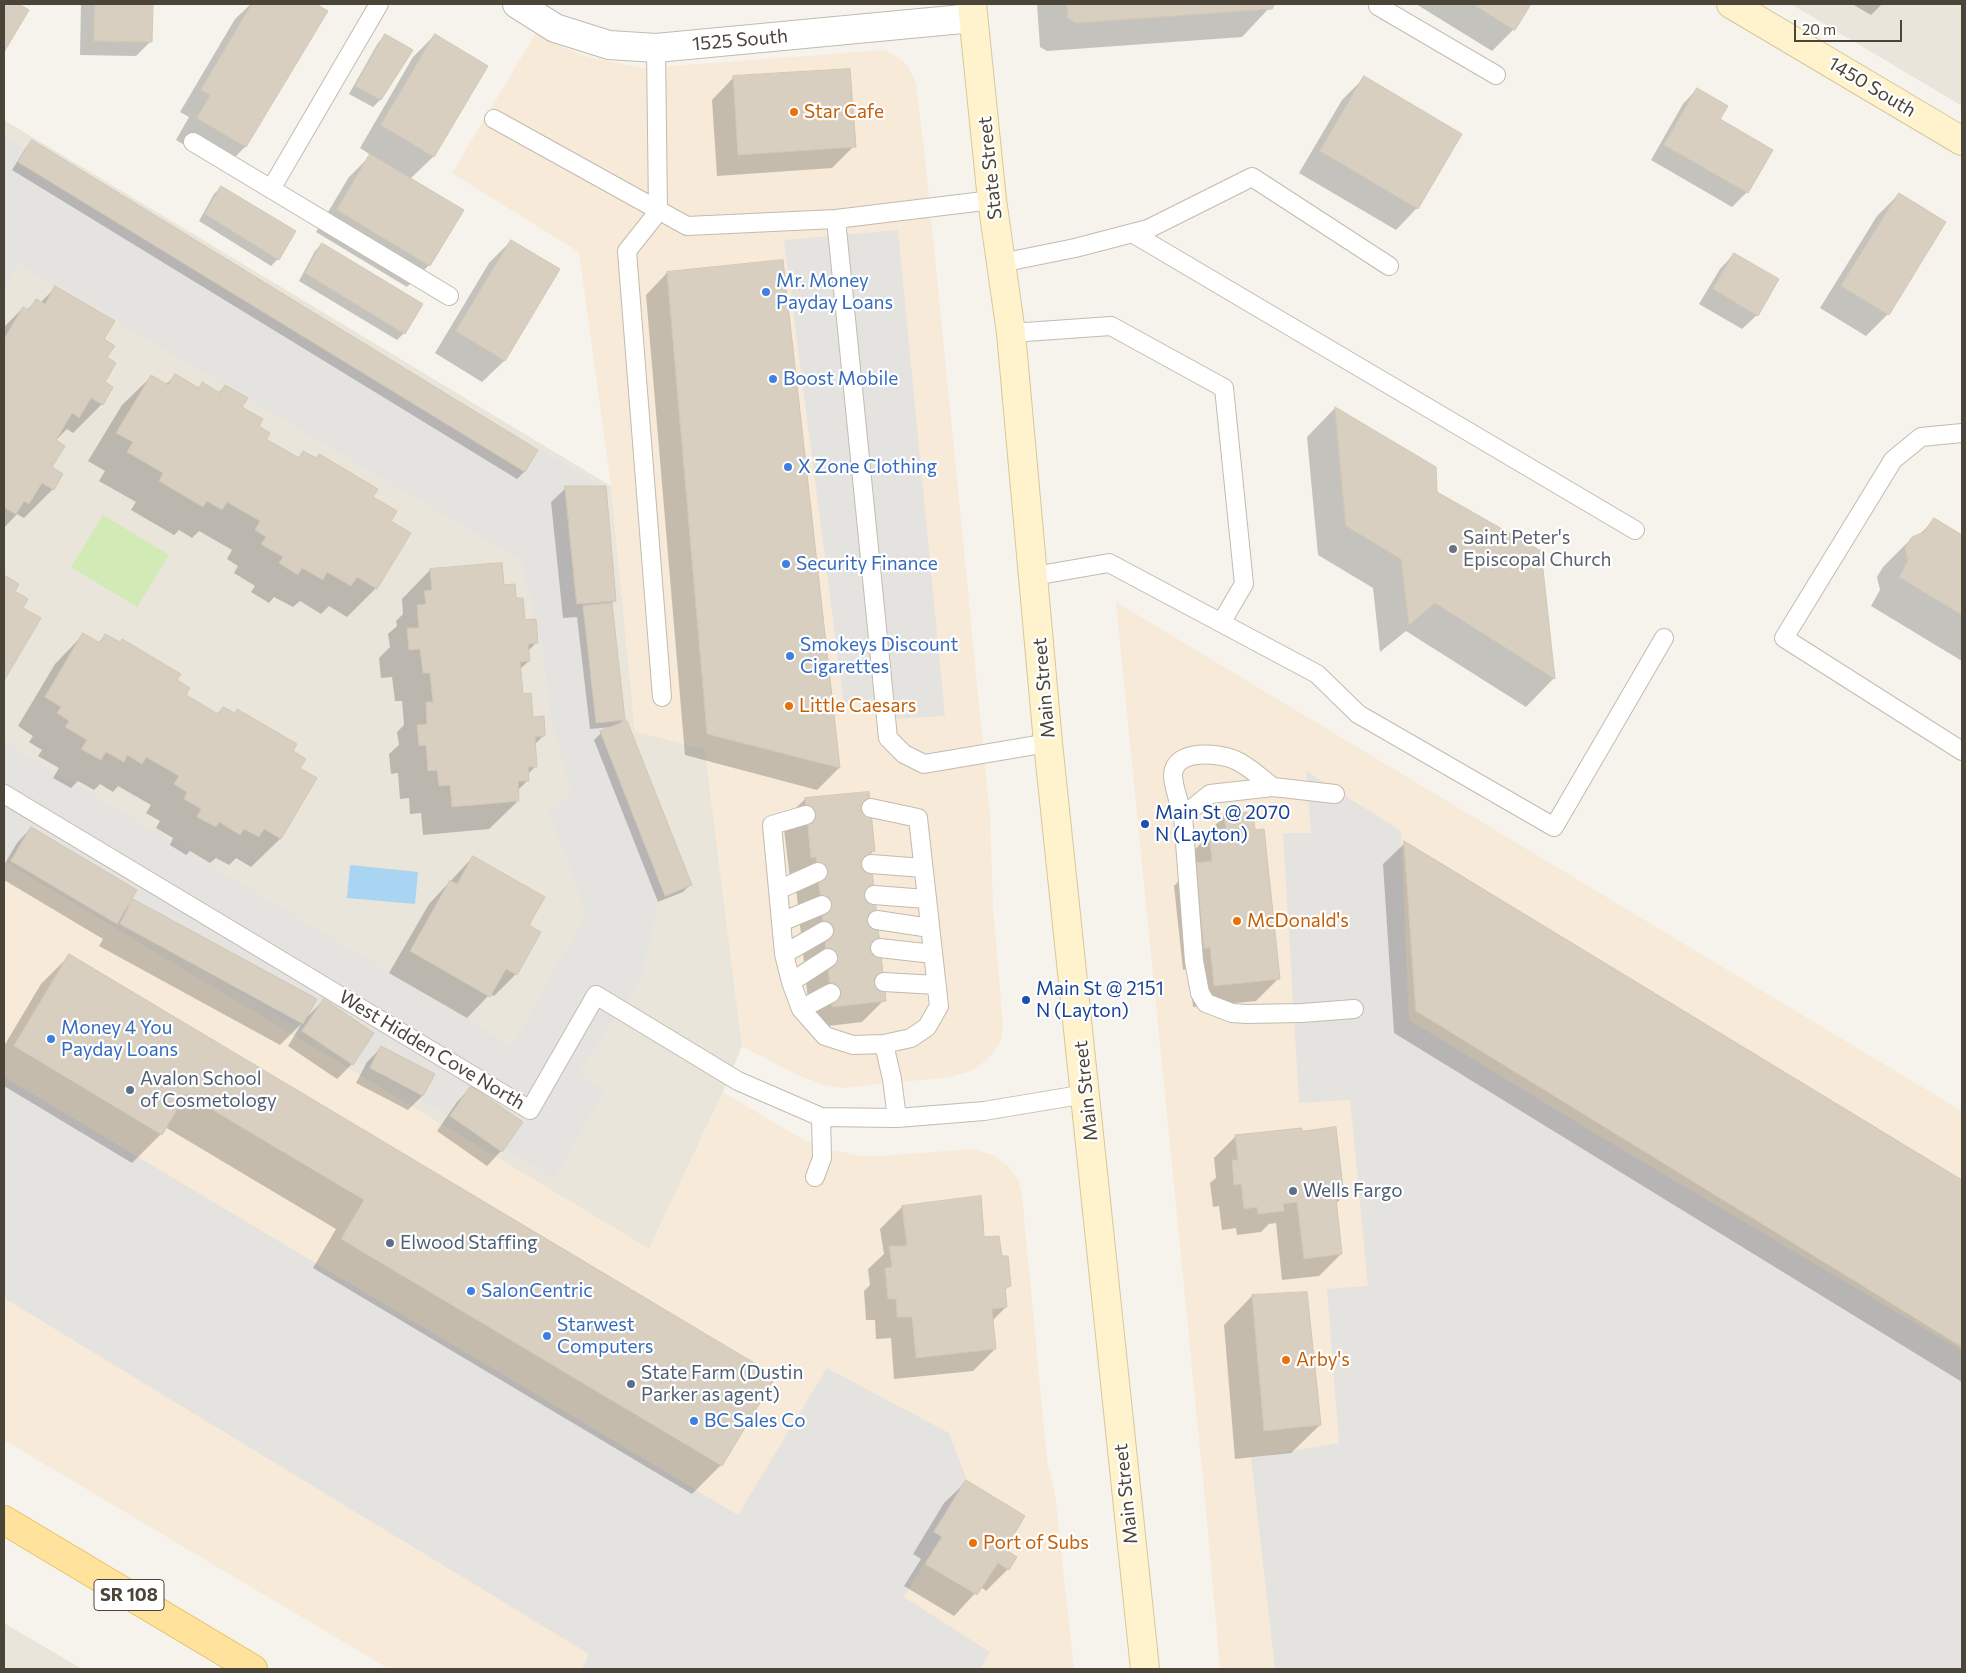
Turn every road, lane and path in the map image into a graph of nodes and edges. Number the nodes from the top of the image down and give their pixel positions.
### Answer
1 (379, 4) edge
2 (517, 4) edge
3 (1379, 4) edge
4 (1731, 4) edge
5 (973, 11) edge
6 (656, 48) junction
7 (1496, 76) dead end
8 (494, 119) dead end
9 (1962, 141) edge
10 (193, 142) dead end
11 (271, 189) junction
12 (992, 200) junction
13 (658, 212) junction
14 (836, 219) junction
15 (1132, 233) junction
16 (1001, 263) junction
17 (1389, 266) dead end
18 (449, 296) dead end
19 (1011, 332) junction
20 (1962, 433) edge
21 (1635, 530) dead end
22 (1034, 576) junction
23 (1221, 622) junction
24 (1664, 638) dead end
25 (662, 697) dead end
26 (1048, 743) junction
27 (1962, 752) edge
28 (1272, 787) junction
29 (4, 794) edge
30 (1335, 794) dead end
31 (871, 808) dead end
32 (806, 815) dead end
33 (1183, 816) junction
34 (871, 864) dead end
35 (922, 868) junction
36 (818, 872) dead end
37 (778, 890) junction
38 (874, 895) dead end
39 (926, 899) junction
40 (822, 906) dead end
41 (877, 920) dead end
42 (780, 922) junction
43 (930, 928) junction
44 (824, 931) dead end
45 (880, 948) dead end
46 (784, 954) junction
47 (933, 954) junction
48 (828, 958) dead end
49 (790, 982) junction
50 (884, 982) dead end
51 (936, 985) junction
52 (831, 992) dead end
53 (801, 1009) junction
54 (1354, 1009) dead end
55 (884, 1044) junction
56 (1086, 1094) junction
57 (821, 1118) junction
58 (897, 1118) junction
59 (815, 1176) dead end
60 (4, 1520) edge
61 (253, 1669) edge
62 (1145, 1669) edge

1 - 11 lane
2 - 6 street, 1525 South
3 - 7 lane
4 - 9 main road, 1450 South
5 - 6 street, 1525 South
5 - 12 main road, State Street
6 - 13 lane
8 - 13 lane
10 - 11 lane
11 - 18 lane
12 - 14 lane
12 - 16 main road, State Street
13 - 14 lane
13 - 25 lane
14 - 26 lane
15 - 16 lane
15 - 17 lane
15 - 21 lane
16 - 19 main road, State Street
19 - 22 main road, Main Street
19 - 23 lane
20 - 27 lane
22 - 23 lane
22 - 26 main road, Main Street
23 - 24 lane
26 - 56 main road, Main Street
28 - 30 lane
28 - 33 lane
28 - 33 lane
29 - 57 lane, West Hidden Cove North
31 - 35 lane
32 - 37 lane
33 - 54 lane
34 - 35 lane
35 - 39 lane
36 - 37 lane
37 - 42 lane
38 - 39 lane
39 - 43 lane
40 - 42 lane
41 - 43 lane
42 - 46 lane
43 - 47 lane
44 - 46 lane
45 - 47 lane
46 - 49 lane
47 - 51 lane
48 - 49 lane
49 - 53 lane
50 - 51 lane
51 - 55 lane
52 - 53 lane
53 - 55 lane
55 - 58 lane
56 - 58 lane, West Hidden Cove North
56 - 62 main road, Main Street
57 - 58 lane, West Hidden Cove North
57 - 59 lane
60 - 61 main road, SR 108

